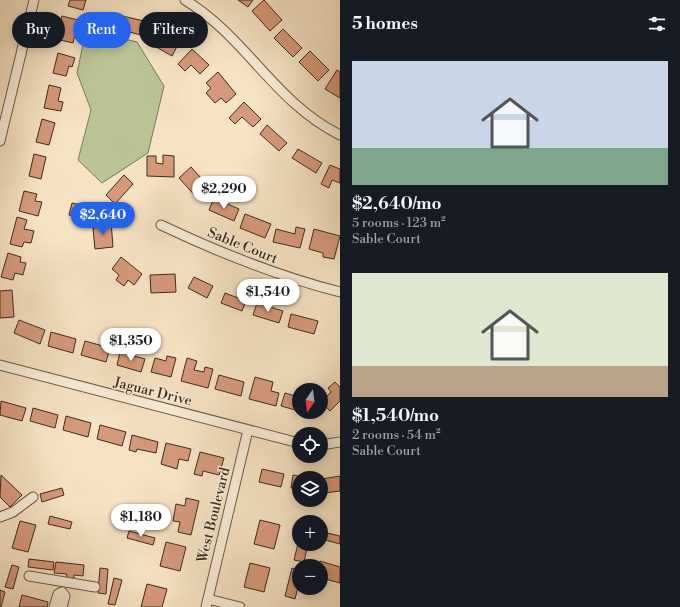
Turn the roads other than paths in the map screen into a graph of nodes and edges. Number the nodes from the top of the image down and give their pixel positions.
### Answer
1 (34, 0) edge
2 (185, 0) edge
3 (340, 135) edge
4 (0, 141) edge
5 (161, 225) dead end
6 (340, 292) edge
7 (0, 365) edge
8 (248, 430) junction
9 (292, 441) edge
10 (340, 442) edge
11 (328, 444) edge
12 (33, 497) dead end
13 (0, 517) edge
14 (29, 576) dead end
15 (65, 582) junction
16 (95, 587) dead end
17 (62, 592) junction
18 (207, 603) edge
19 (54, 607) edge
20 (62, 607) edge
21 (240, 607) edge

1 - 4 street
2 - 3 street
5 - 6 street, Sable Court
7 - 8 street, Jaguar Drive
8 - 9 street, Jaguar Drive
8 - 18 street, West Boulevard
10 - 11 street
12 - 13 street
14 - 15 street
15 - 16 street
15 - 17 street
17 - 19 street
17 - 20 street
18 - 21 street

